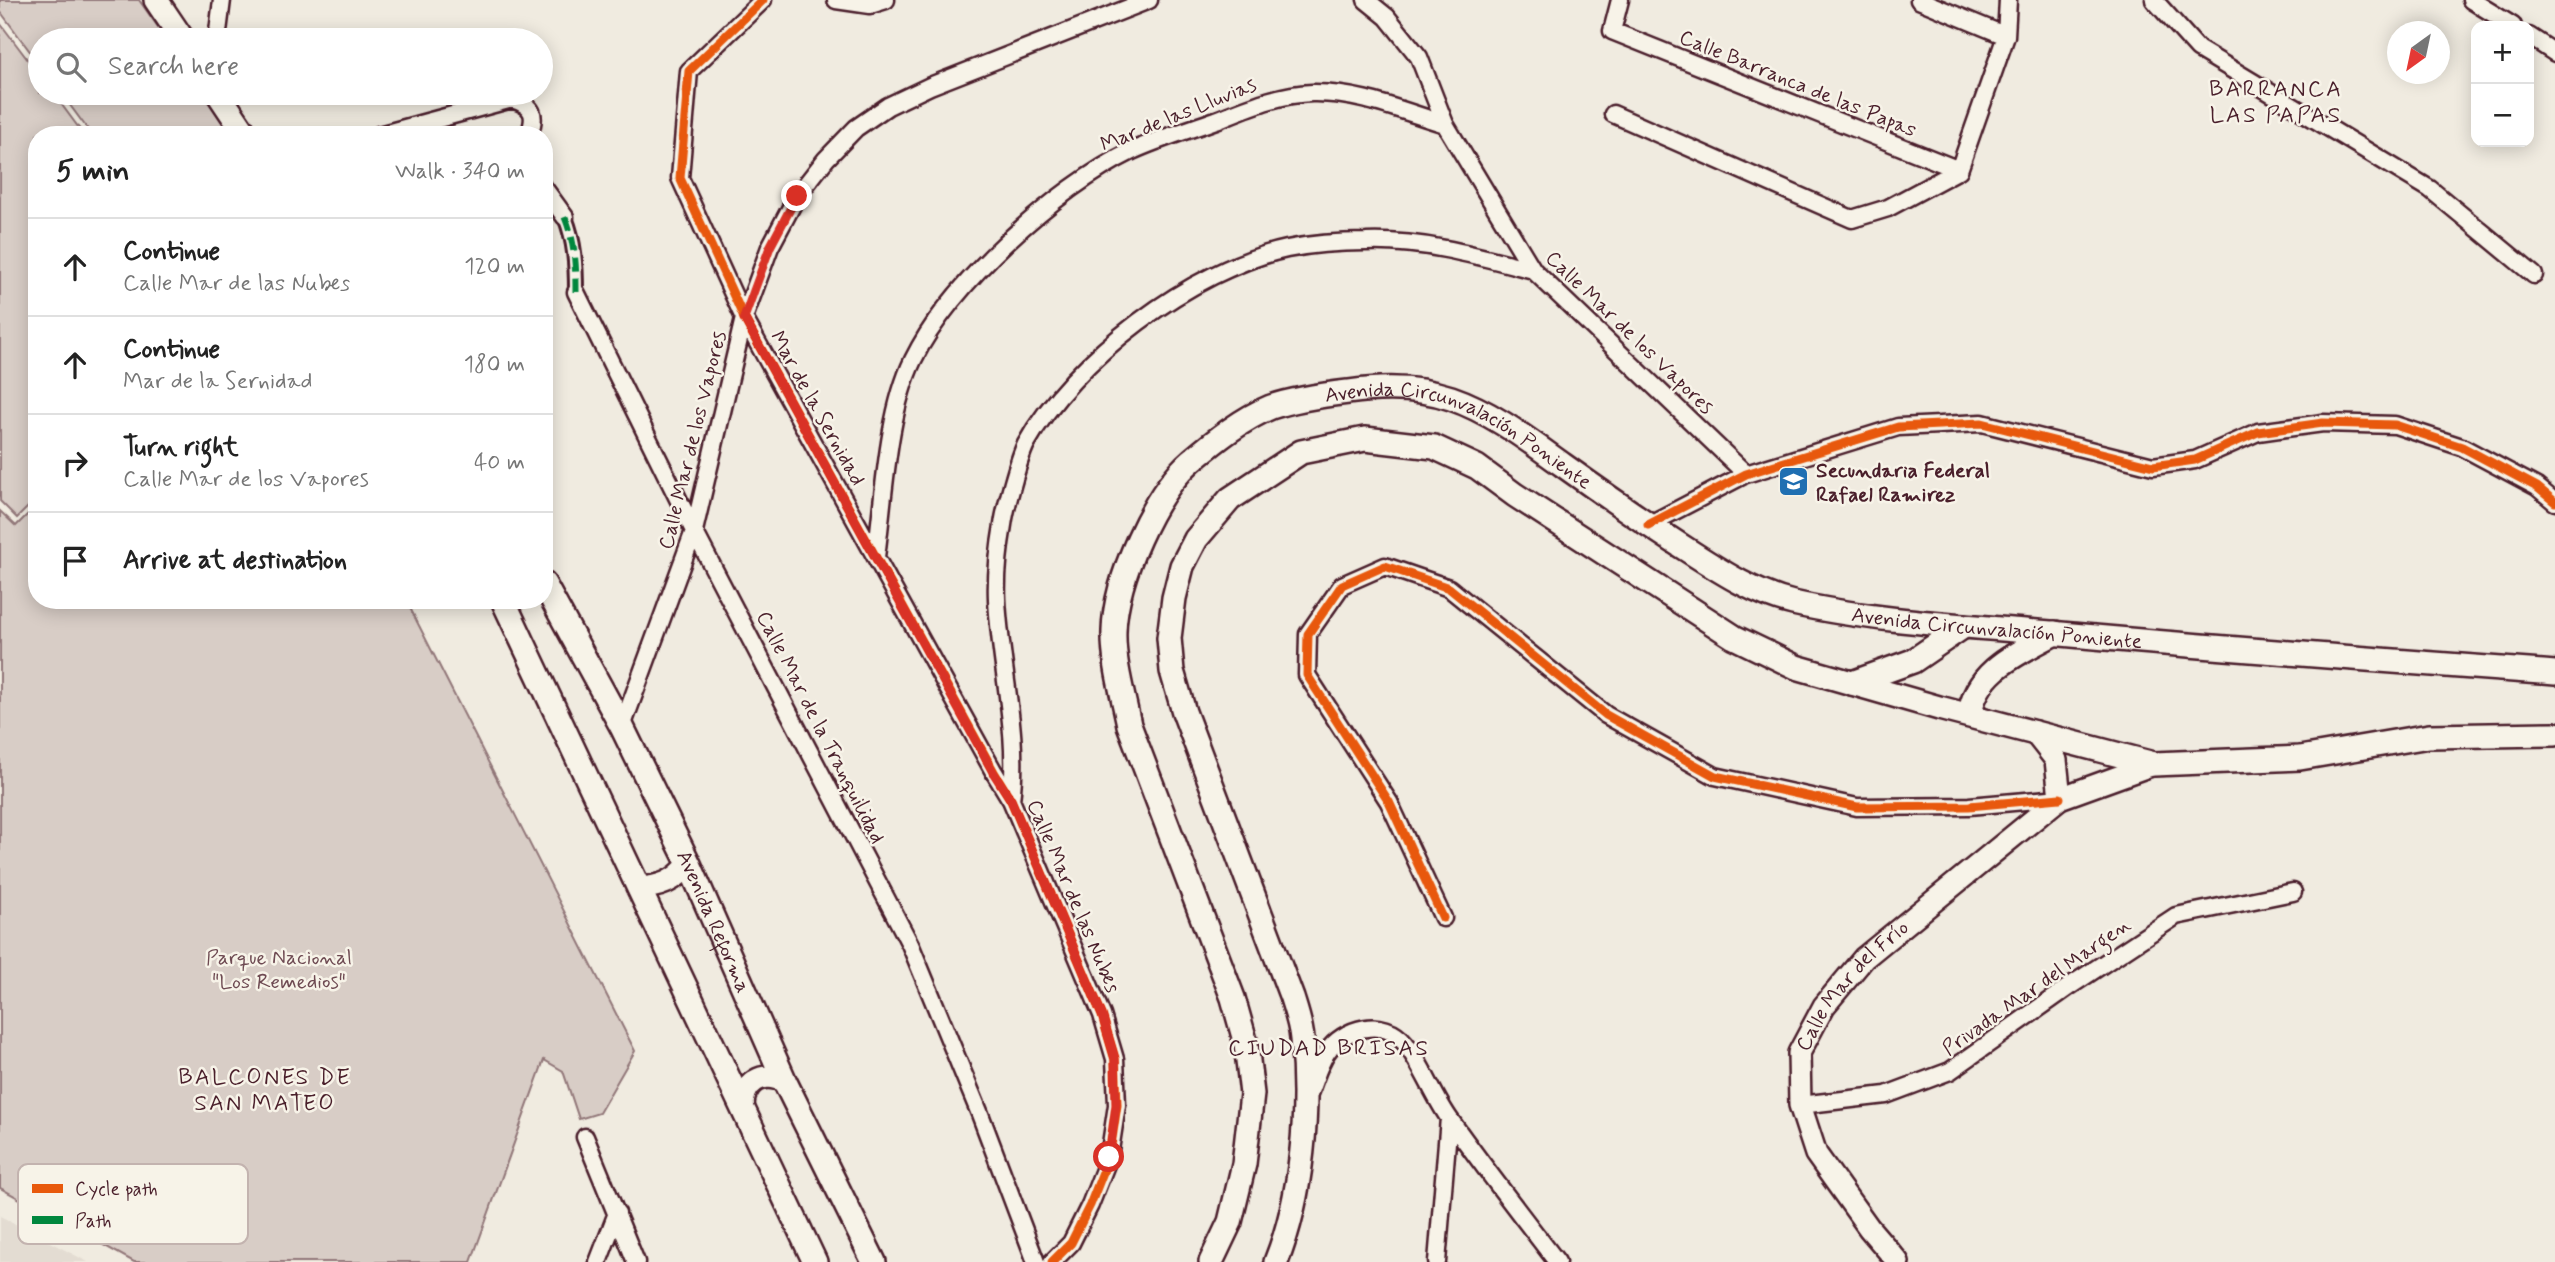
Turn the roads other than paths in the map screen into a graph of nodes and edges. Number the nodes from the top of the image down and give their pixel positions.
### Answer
1 (156, 0) edge
2 (222, 0) edge
3 (764, 0) edge
4 (835, 0) edge
5 (886, 0) edge
6 (1149, 0) edge
7 (1366, 0) edge
8 (1619, 0) edge
9 (1919, 0) edge
10 (2008, 0) edge
11 (2154, 0) edge
12 (2471, 0) edge
13 (2505, 21) edge
14 (175, 28) edge
15 (218, 28) edge
16 (2006, 36) junction
17 (2534, 39) edge
18 (2555, 53) edge
19 (226, 105) edge
20 (490, 105) edge
21 (527, 105) edge
22 (1613, 114) dead end
23 (1445, 124) junction
24 (240, 126) edge
25 (412, 126) edge
26 (532, 126) edge
27 (1959, 170) junction
28 (553, 200) edge
29 (565, 217) joint
30 (1533, 270) junction
31 (2534, 275) dead end
32 (576, 292) joint
33 (744, 318) junction
34 (1746, 474) junction
35 (2555, 502) edge
36 (1648, 525) junction
37 (694, 531) junction
38 (876, 556) junction
39 (553, 600) edge
40 (507, 609) edge
41 (1964, 626) junction
42 (2055, 633) junction
43 (2555, 673) edge
44 (1852, 683) junction
45 (1970, 715) junction
46 (622, 727) junction
47 (2034, 732) junction
48 (2555, 734) edge
49 (2154, 764) junction
50 (2060, 798) junction
51 (1011, 800) junction
52 (689, 864) junction
53 (638, 888) junction
54 (2293, 892) dead end
55 (1443, 918) dead end
56 (785, 1082) junction
57 (1304, 1105) junction
58 (1800, 1105) junction
59 (743, 1108) junction
60 (1449, 1118) junction
61 (585, 1137) dead end
62 (617, 1213) junction
63 (598, 1262) edge
64 (636, 1262) edge
65 (815, 1262) edge
66 (874, 1262) edge
67 (1036, 1262) edge
68 (1052, 1262) edge
69 (1211, 1262) edge
70 (1276, 1262) edge
71 (1437, 1262) edge
72 (1556, 1262) edge
73 (1898, 1262) edge

1 - 14 main road
2 - 15 street
3 - 33 street, Mar de la Sernidad
4 - 5 street
6 - 33 street, Calle Mar de los Vapores
7 - 23 street, Calle Mar de los Vapores
8 - 27 street, Calle Barranca de las Papas
9 - 16 street
10 - 16 street
11 - 31 street
12 - 13 street
16 - 27 street
17 - 18 street
19 - 24 main road
20 - 25 street
21 - 26 street
22 - 27 street
23 - 30 street, Calle Mar de los Vapores
23 - 38 street, Mar de las Lluvias
28 - 29 street
29 - 32 street, Calle Mar de la Tranquilidad
30 - 34 street, Calle Mar de los Vapores
30 - 51 street, Calle Mar de las Nubes
32 - 37 street, Calle Mar de la Tranquilidad
33 - 37 street, Calle Mar de los Vapores
33 - 38 street, Mar de la Sernidad
34 - 35 street
34 - 36 street
36 - 41 main road, Avenida Circunvalación Poniente
36 - 69 main road, Avenida Circunvalación Poniente
37 - 46 street, Calle Mar de los Vapores
37 - 67 street, Calle Mar de la Tranquilidad
38 - 51 street, Mar de la Sernidad
39 - 46 main road, Avenida Reforma
40 - 53 main road
41 - 42 main road, Avenida Circunvalación Poniente
41 - 44 main road
42 - 43 main road, Avenida Circunvalación Poniente
42 - 45 main road
44 - 45 main road, Avenida Circunvalación Poniente
44 - 57 main road, Avenida Circunvalación Poniente
45 - 47 main road, Avenida Circunvalación Poniente
46 - 52 main road, Avenida Reforma
47 - 49 main road, Avenida Circunvalación Poniente
47 - 50 street
48 - 49 main road, Avenida Circunvalación Poniente
49 - 50 street, Calle Mar del Frío
50 - 55 street
50 - 58 street, Calle Mar del Frío
51 - 68 street, Calle Mar de las Nubes
52 - 53 street
52 - 56 main road, Avenida Reforma
53 - 59 main road
54 - 58 street, Privada Mar del Margen
56 - 59 street
56 - 66 main road, Avenida Reforma
57 - 60 street
57 - 70 main road, Avenida Circunvalación Poniente
58 - 73 street, Calle Mar del Frío
59 - 65 main road
60 - 71 street
60 - 72 street
61 - 62 street
62 - 63 street
62 - 64 street

